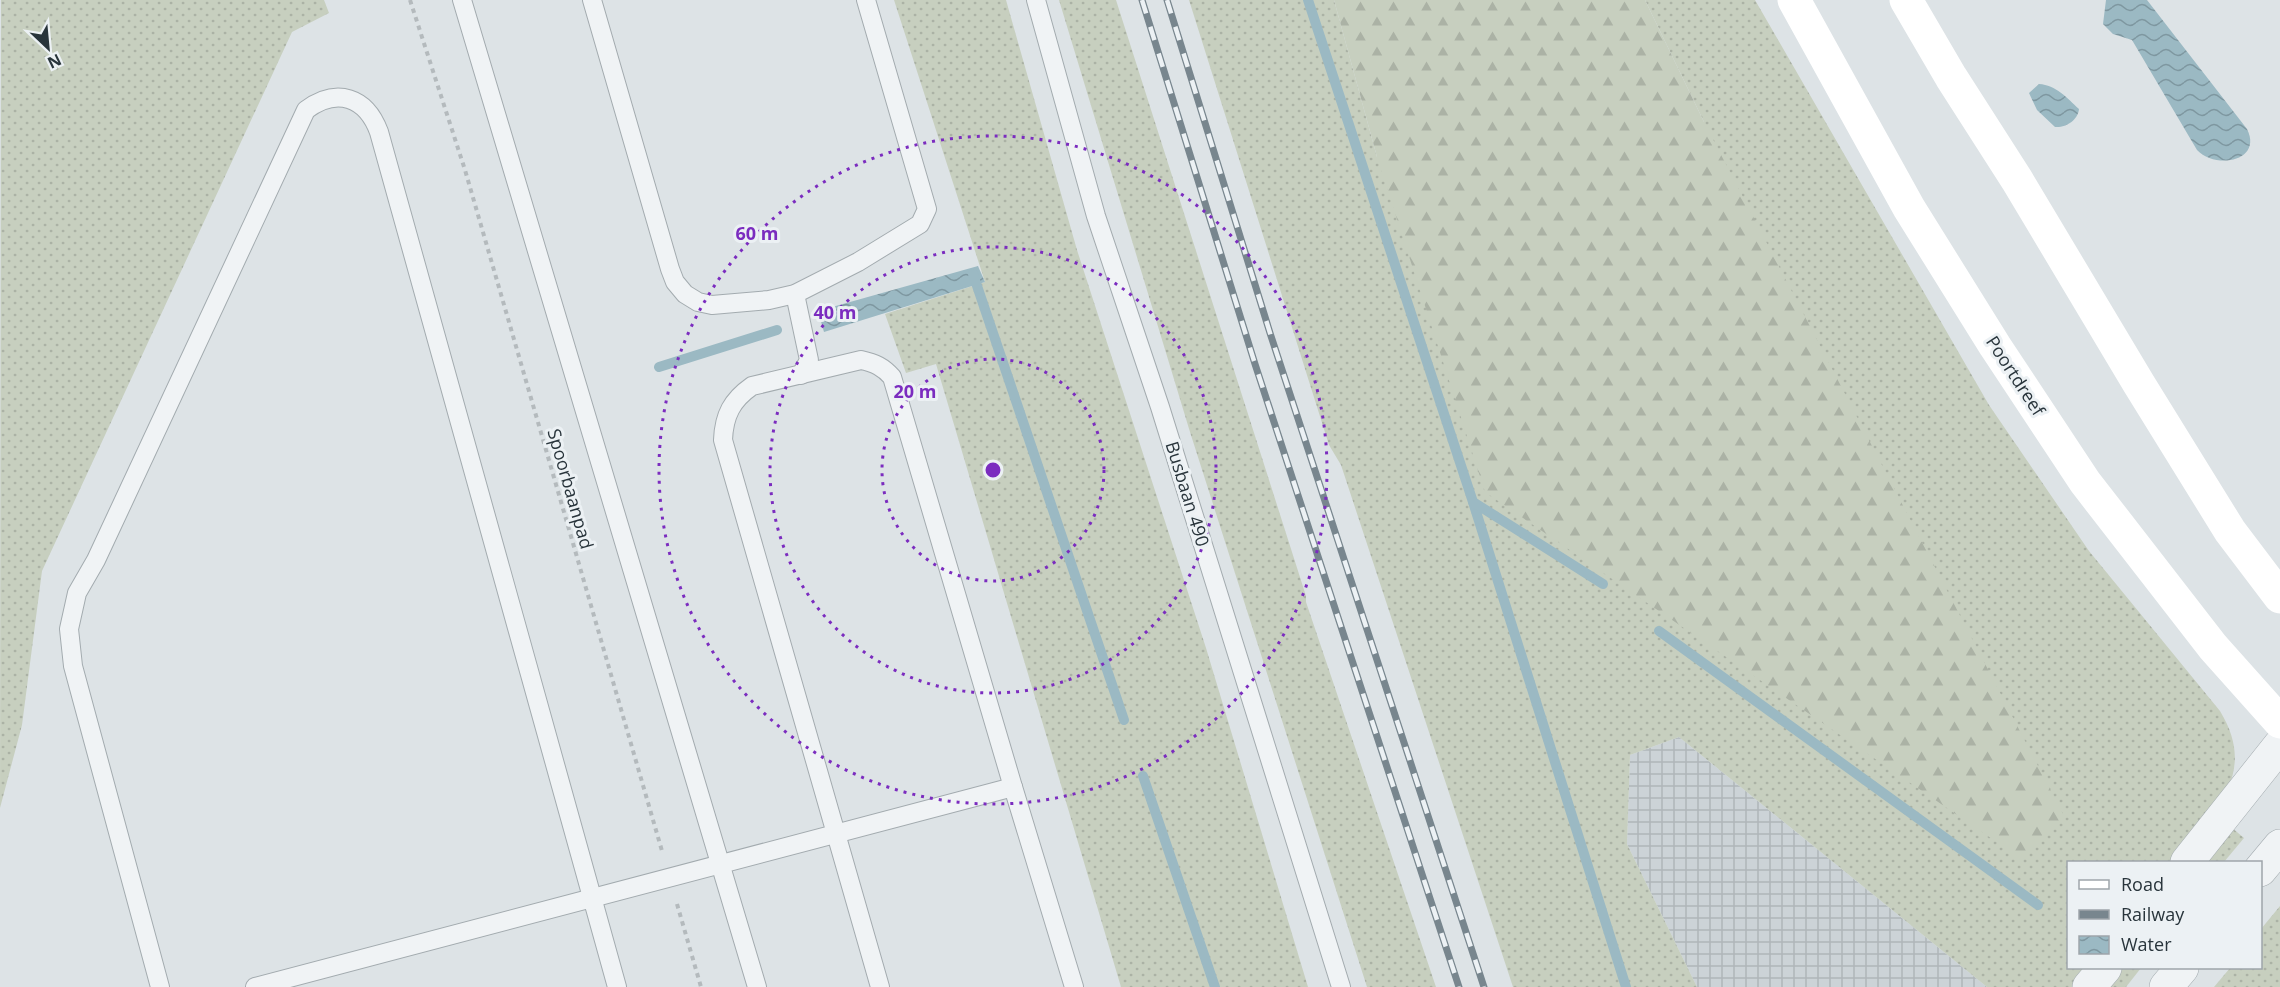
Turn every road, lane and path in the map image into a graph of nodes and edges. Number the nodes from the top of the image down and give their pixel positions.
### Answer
1 (410, 0) edge
2 (462, 0) edge
3 (592, 0) edge
4 (866, 0) edge
5 (1036, 0) edge
6 (1794, 0) edge
7 (1906, 0) edge
8 (795, 294) junction
9 (801, 375) junction
10 (2280, 597) edge
11 (2280, 722) edge
12 (2280, 744) edge
13 (1013, 787) junction
14 (836, 833) junction
15 (2280, 846) edge
16 (2188, 861) edge
17 (720, 863) junction
18 (2262, 868) edge
19 (669, 877) junction
20 (592, 897) junction
21 (2103, 969) edge
22 (2181, 969) edge
23 (160, 987) edge
24 (255, 987) edge
25 (617, 987) edge
26 (700, 987) edge
27 (757, 987) edge
28 (880, 987) edge
29 (1074, 987) edge
30 (1341, 987) edge
31 (2089, 987) edge
32 (2166, 987) edge

1 - 19 path, Spoorbaanpad
2 - 17 lane
3 - 8 lane
4 - 8 lane
5 - 30 lane, Busbaan 490
6 - 11 main road, Poortdreef
7 - 10 main road
8 - 9 lane
9 - 13 lane
9 - 14 lane
12 - 16 street
13 - 14 lane
13 - 29 lane
14 - 17 lane
14 - 28 lane
15 - 18 street
17 - 19 lane
17 - 27 lane
19 - 20 lane
19 - 26 path, Spoorbaanpad
20 - 23 lane
20 - 24 lane
20 - 25 lane
21 - 31 street
22 - 32 street

